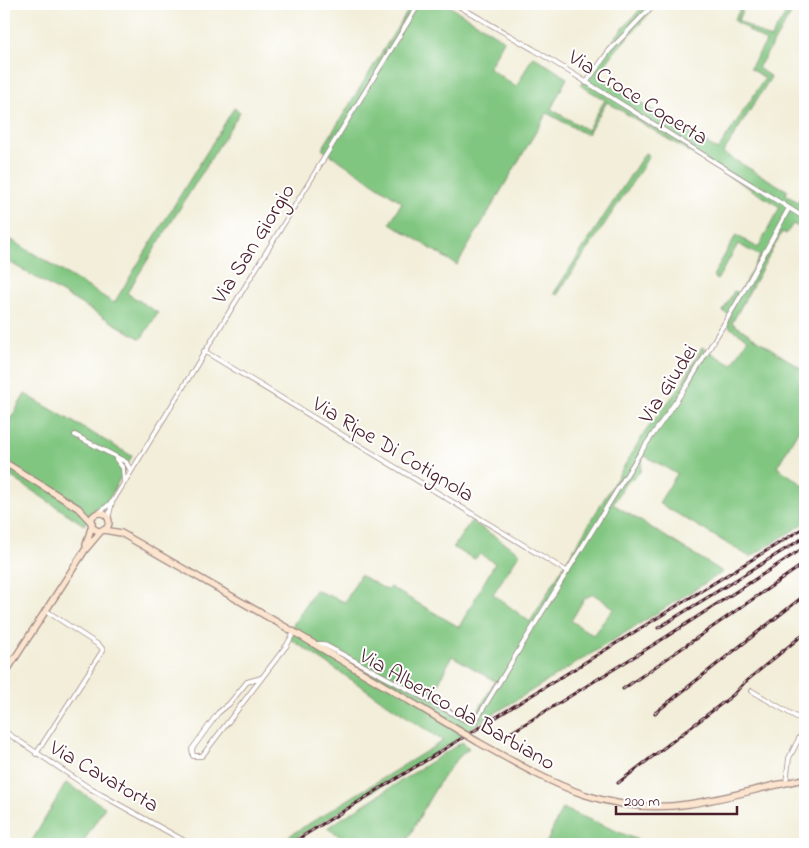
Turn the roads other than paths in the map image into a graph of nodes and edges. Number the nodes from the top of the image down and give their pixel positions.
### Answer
1 (419, 4) edge
2 (455, 4) edge
3 (654, 4) edge
4 (586, 83) junction
5 (789, 208) junction
6 (805, 210) edge
7 (804, 217) edge
8 (204, 351) junction
9 (75, 435) dead end
10 (115, 457) junction
11 (137, 461) junction
12 (4, 462) edge
13 (126, 462) junction
14 (123, 470) junction
15 (131, 471) junction
16 (124, 483) junction
17 (113, 501) junction
18 (78, 508) junction
19 (97, 514) junction
20 (108, 520) junction
21 (92, 524) junction
22 (103, 530) junction
23 (121, 533) junction
24 (85, 550) junction
25 (568, 572) junction
26 (45, 610) junction
27 (294, 632) junction
28 (313, 644) junction
29 (4, 675) edge
30 (261, 678) junction
31 (752, 691) dead end
32 (805, 722) edge
33 (805, 727) edge
34 (4, 732) edge
35 (36, 754) junction
36 (805, 779) edge
37 (786, 783) junction
38 (190, 844) edge

1 - 8 street, Via San Giorgio
2 - 4 street, Via Croce Coperta
3 - 4 street
4 - 5 street, Via Croce Coperta
5 - 7 street, Via Croce Coperta
5 - 25 street, Via Giudei
6 - 7 street
8 - 11 street, Via San Giorgio
8 - 25 street, Via Ripe Di Cotignola
9 - 10 street
10 - 13 street
10 - 14 street
11 - 13 street
11 - 15 street, Via San Giorgio
12 - 18 main road
13 - 15 street
14 - 15 street
14 - 16 street
15 - 16 street, Via San Giorgio
16 - 17 street, Via San Giorgio
17 - 19 street, Via San Giorgio
17 - 20 street, Via San Giorgio
18 - 19 main road
18 - 21 main road
19 - 20 main road
19 - 21 main road
20 - 22 main road
20 - 23 main road, Via Alberico da Barbiano
21 - 22 main road
21 - 24 main road
22 - 23 main road, Via Alberico da Barbiano
22 - 24 main road
23 - 27 main road, Via Alberico da Barbiano
24 - 26 main road
25 - 28 street, Via Giudei
26 - 29 main road
26 - 35 street
27 - 28 main road, Via Alberico da Barbiano
27 - 30 street
28 - 37 main road, Via Alberico da Barbiano, bridge
30 - 30 street
31 - 32 street
33 - 37 street
34 - 35 street, Via Cavatorta
35 - 38 street, Via Cavatorta
36 - 37 main road, Via Alberico da Barbiano

